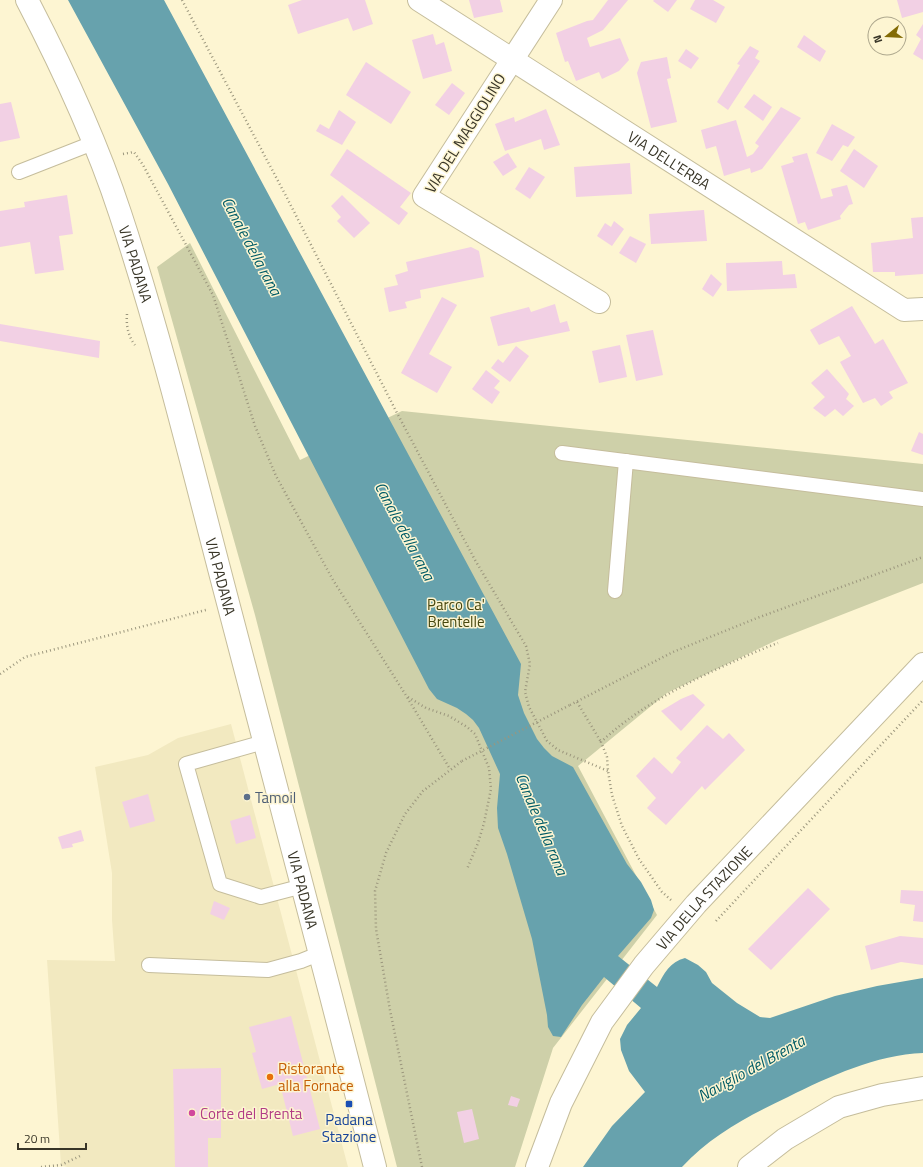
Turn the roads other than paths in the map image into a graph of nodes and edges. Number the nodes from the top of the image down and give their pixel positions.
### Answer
1 (27, 0) edge
2 (419, 0) edge
3 (551, 0) edge
4 (512, 60) junction
5 (97, 152) junction
6 (19, 172) dead end
7 (599, 302) dead end
8 (923, 309) edge
9 (562, 453) dead end
10 (626, 461) junction
11 (923, 499) edge
12 (615, 591) dead end
13 (923, 664) edge
14 (264, 742) junction
15 (303, 886) junction
16 (321, 953) junction
17 (149, 965) dead end
18 (923, 1088) edge
19 (375, 1167) edge
20 (538, 1167) edge
21 (749, 1167) edge

1 - 5 street, VIA PADANA
2 - 4 street, VIA DELL'ERBA
3 - 4 street, VIA DEL MAGGIOLINO
4 - 7 street, VIA DEL MAGGIOLINO
4 - 8 street, VIA DELL'ERBA
5 - 6 lane
5 - 14 street, VIA PADANA
9 - 10 lane
10 - 11 lane
10 - 12 lane
13 - 20 street, VIA DELLA STAZIONE
14 - 15 street, VIA PADANA
14 - 15 lane
15 - 16 street, VIA PADANA
16 - 17 lane
16 - 19 street, VIA PADANA
18 - 21 street

